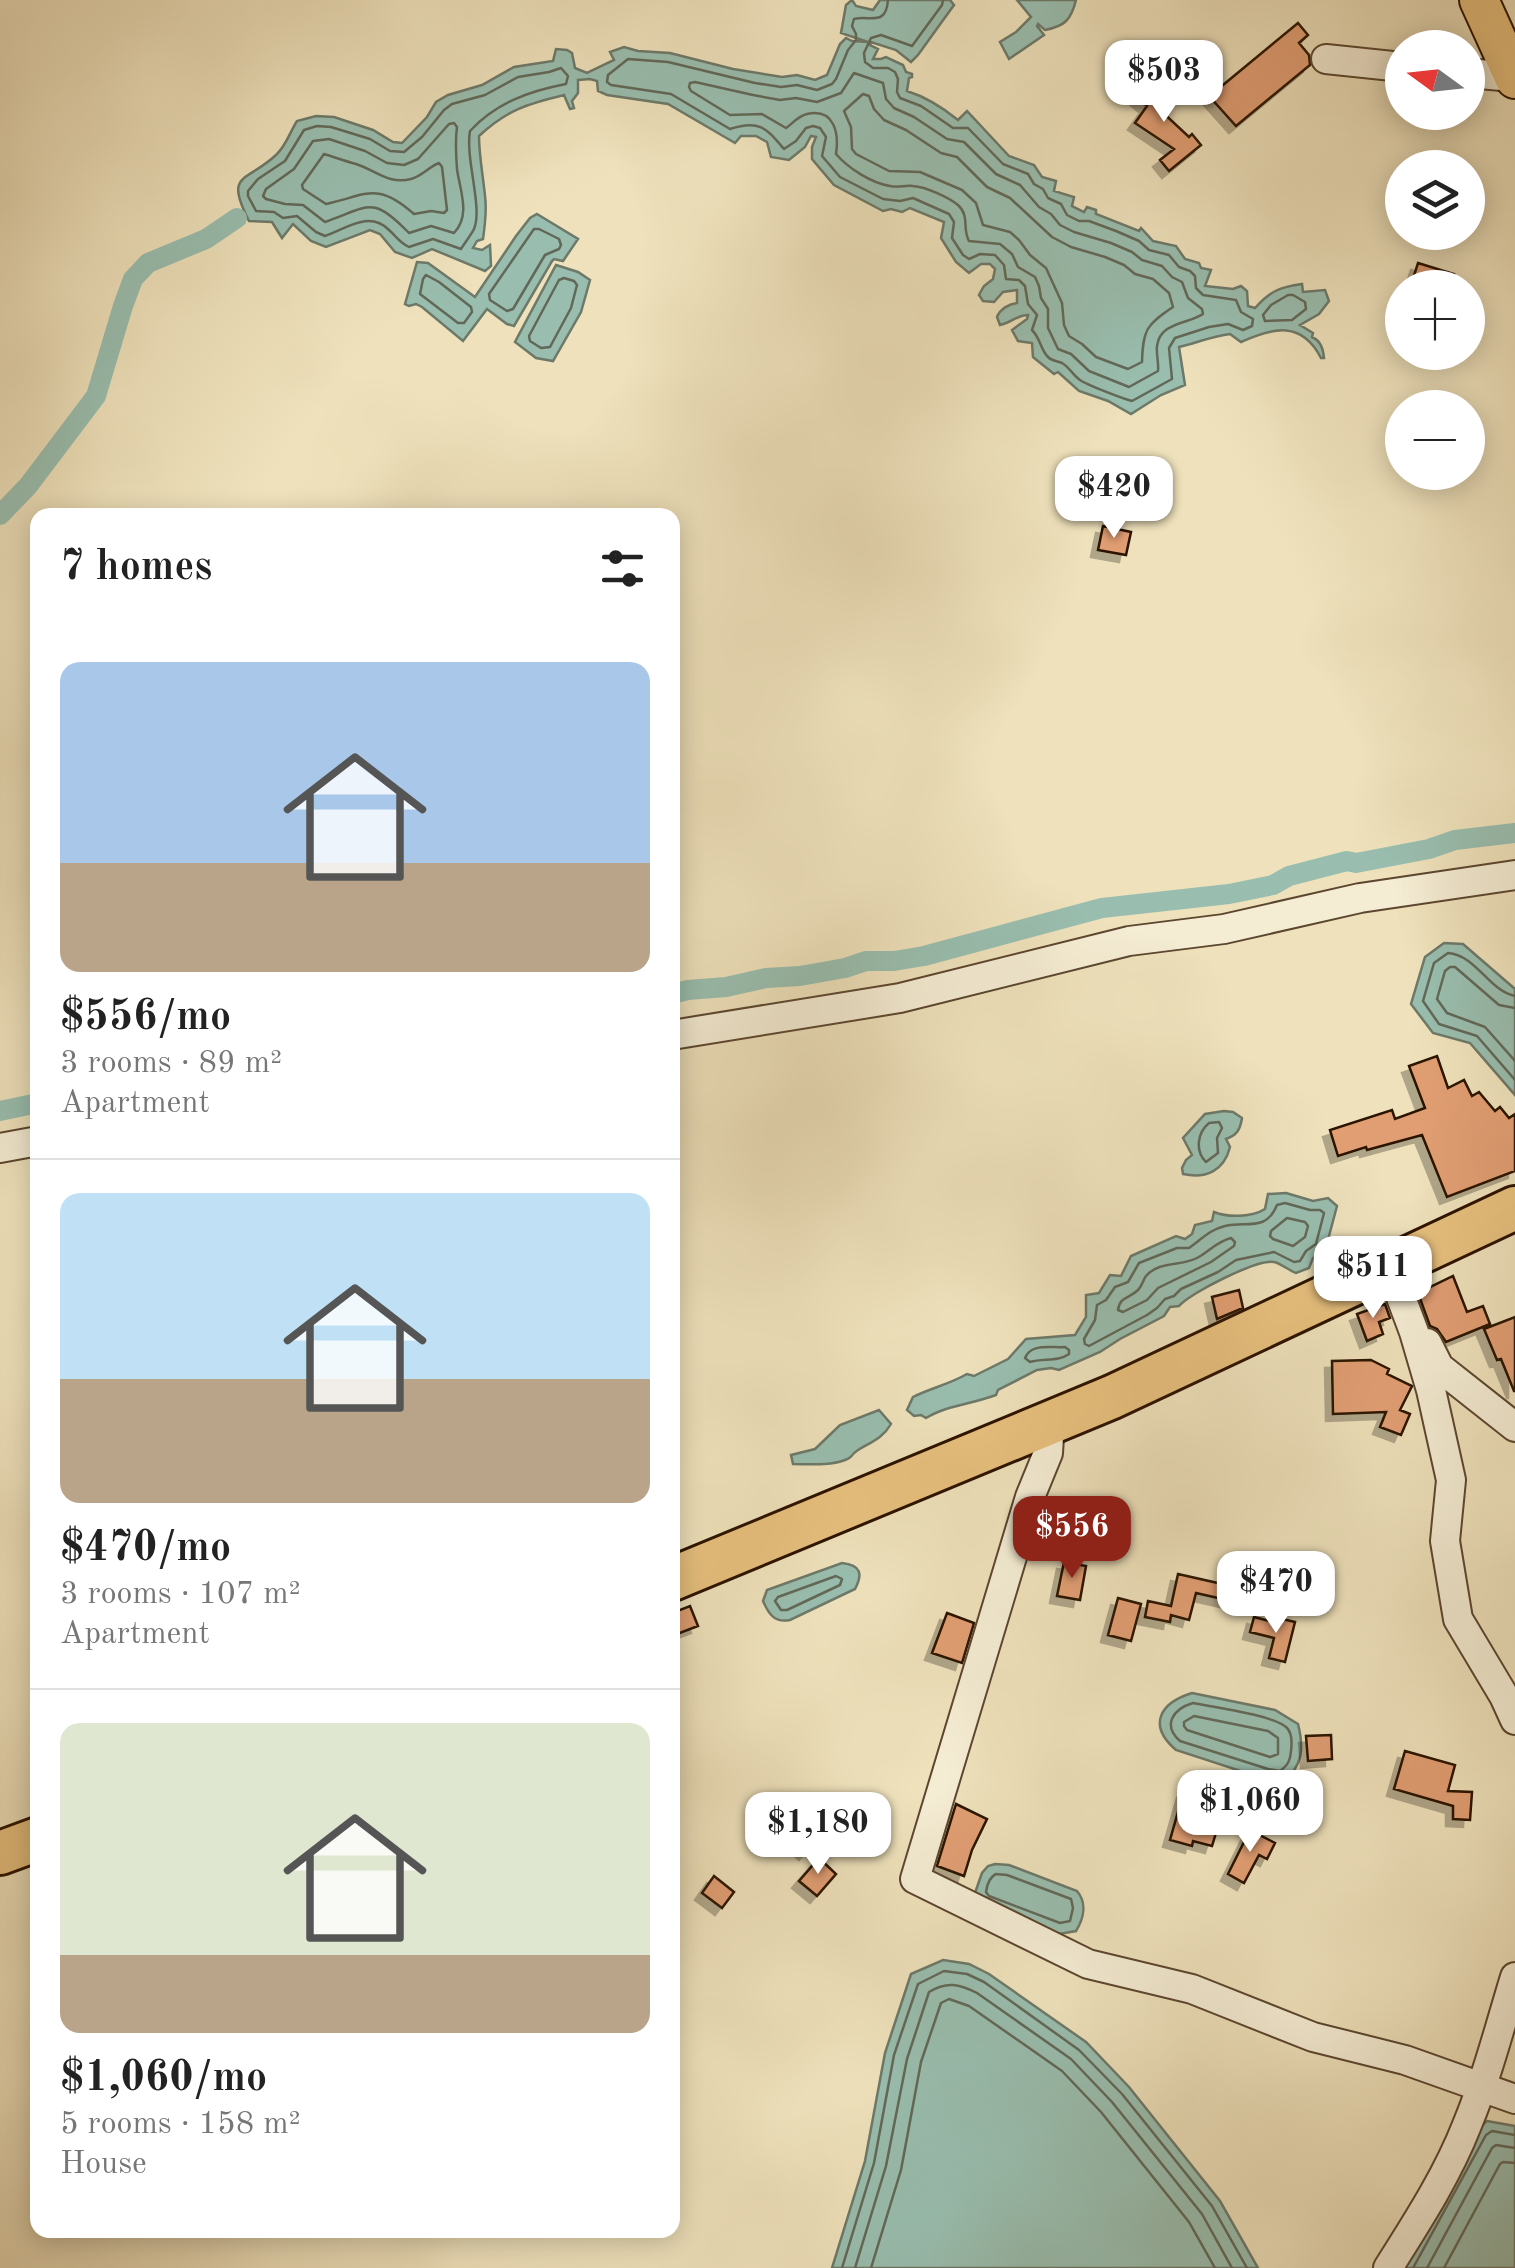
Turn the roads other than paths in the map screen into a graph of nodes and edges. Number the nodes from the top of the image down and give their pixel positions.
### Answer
1 (1478, 0) edge
2 (1326, 59) dead end
3 (1385, 65) edge
4 (1485, 75) edge
5 (1514, 78) edge
6 (1515, 876) edge
7 (680, 1034) edge
8 (30, 1143) edge
9 (0, 1148) edge
10 (1515, 1208) edge
11 (1390, 1268) junction
12 (1050, 1420) junction
13 (1515, 1427) edge
14 (680, 1576) edge
15 (1515, 1720) edge
16 (30, 1842) edge
17 (0, 1854) edge
18 (1515, 1977) edge
19 (1481, 2088) junction
20 (1515, 2100) edge
21 (1388, 2268) edge

1 - 5 main road
2 - 3 street
4 - 5 street
6 - 7 street
8 - 9 street
10 - 11 highway
11 - 12 highway
11 - 13 street
11 - 15 street
12 - 14 highway
12 - 19 street
16 - 17 highway
18 - 19 street
19 - 20 street
19 - 21 street

